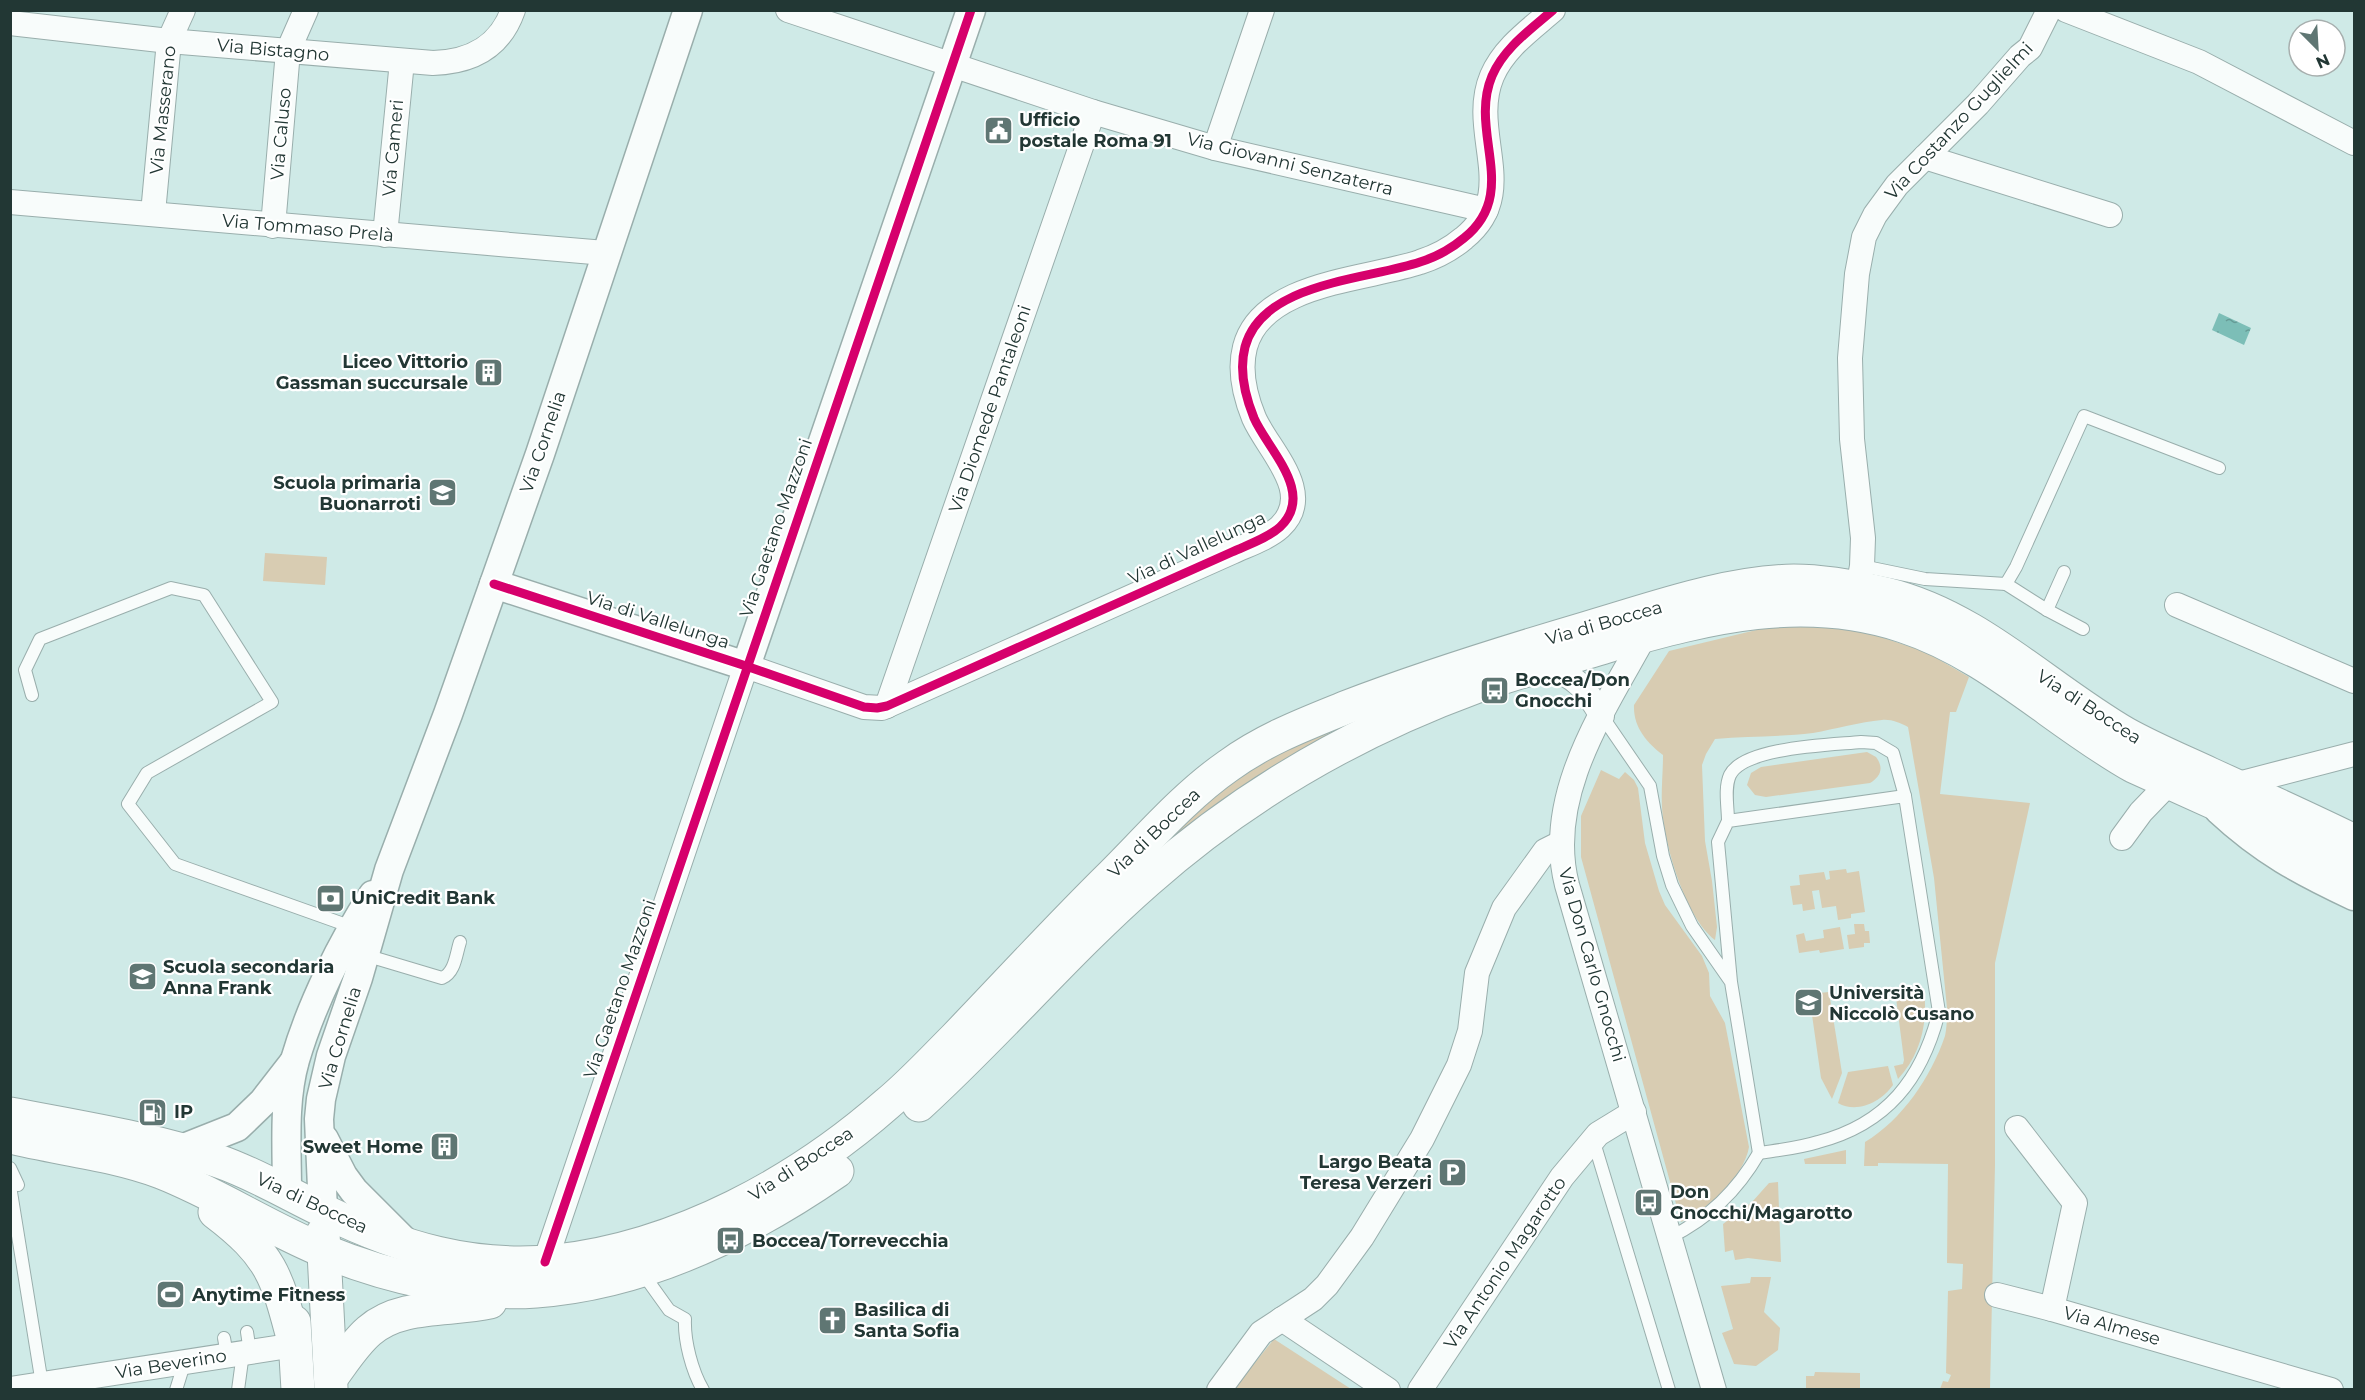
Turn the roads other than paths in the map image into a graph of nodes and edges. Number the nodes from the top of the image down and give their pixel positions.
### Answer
1 (183, 10) edge
2 (306, 10) edge
3 (513, 10) edge
4 (688, 10) edge
5 (788, 10) edge
6 (972, 10) edge
7 (1262, 10) edge
8 (1553, 10) edge
9 (2049, 10) edge
10 (2066, 10) edge
11 (59, 19) edge
12 (10, 23) edge
13 (169, 41) junction
14 (288, 51) junction
15 (402, 61) junction
16 (952, 66) junction
17 (1093, 112) junction
18 (2355, 143) edge
19 (1215, 148) junction
20 (1925, 157) junction
21 (10, 202) edge
22 (1486, 210) junction
23 (153, 213) junction
24 (2110, 215) dead end
25 (273, 226) junction
26 (385, 235) junction
27 (605, 253) junction
28 (2219, 468) dead end
29 (2064, 572) dead end
30 (1860, 577) junction
31 (494, 584) junction
32 (2006, 584) junction
33 (2177, 605) dead end
34 (2047, 610) junction
35 (1643, 624) junction
36 (2083, 629) dead end
37 (1547, 664) junction
38 (746, 666) junction
39 (2355, 681) edge
40 (32, 695) dead end
41 (887, 706) junction
42 (1602, 716) junction
43 (2355, 753) edge
44 (2169, 783) junction
45 (2222, 794) junction
46 (1905, 796) junction
47 (2308, 819) junction
48 (1728, 821) junction
49 (2355, 829) edge
50 (2122, 838) dead end
51 (2355, 841) edge
52 (1561, 843) junction
53 (2355, 866) edge
54 (389, 870) junction
55 (2355, 896) edge
56 (352, 927) junction
57 (460, 942) dead end
58 (365, 955) junction
59 (1731, 982) junction
60 (295, 1060) junction
61 (1634, 1112) junction
62 (10, 1114) edge
63 (2017, 1128) dead end
64 (320, 1130) junction
65 (10, 1137) edge
66 (1593, 1139) junction
67 (1760, 1153) junction
68 (170, 1161) junction
69 (10, 1168) edge
70 (14, 1185) edge
71 (286, 1192) junction
72 (322, 1211) junction
73 (288, 1235) junction
74 (1669, 1238) junction
75 (410, 1246) junction
76 (324, 1251) junction
77 (641, 1270) junction
78 (540, 1277) junction
79 (1997, 1295) dead end
80 (2052, 1309) junction
81 (1282, 1319) junction
82 (295, 1345) junction
83 (238, 1346) junction
84 (185, 1361) junction
85 (42, 1384) junction
86 (331, 1384) edge
87 (10, 1389) edge
88 (176, 1389) edge
89 (238, 1389) edge
90 (298, 1389) edge
91 (703, 1389) edge
92 (1219, 1389) edge
93 (1388, 1389) edge
94 (1420, 1389) edge
95 (1669, 1389) edge
96 (1714, 1389) edge
97 (2331, 1389) edge

1 - 13 street, Via Masserano
2 - 14 street, Via Caluso
3 - 15 street, Via Bistagno
4 - 27 street, Via Cornelia
5 - 16 street, Via Giovanni Senzaterra
6 - 16 street, Via Gaetano Mazzoni
7 - 19 street
8 - 22 street, Via di Vallelunga
9 - 20 street, Via Costanzo Guglielmi
10 - 18 street
11 - 12 street, Via Bistagno
11 - 13 street, Via Bistagno
13 - 14 street, Via Bistagno
13 - 23 street, Via Masserano
14 - 15 street, Via Bistagno
14 - 25 street, Via Caluso
15 - 26 street, Via Cameri
16 - 17 street, Via Giovanni Senzaterra
16 - 38 street, Via Gaetano Mazzoni
17 - 19 street, Via Giovanni Senzaterra
17 - 41 street, Via Diomede Pantaleoni
19 - 22 street, Via Giovanni Senzaterra
20 - 24 street
20 - 30 street, Via Costanzo Guglielmi
21 - 23 street, Via Tommaso Prelà
22 - 41 street, Via di Vallelunga
23 - 25 street, Via Tommaso Prelà
25 - 26 street, Via Tommaso Prelà
26 - 27 street, Via Tommaso Prelà
27 - 31 street, Via Cornelia
28 - 32 lane
29 - 34 lane
30 - 32 lane
30 - 35 main road, Via di Boccea
30 - 45 main road, Via di Boccea
31 - 38 street, Via di Vallelunga
31 - 54 street, Via Cornelia
32 - 34 lane
33 - 39 street
34 - 36 lane
35 - 37 main road, Via di Boccea
35 - 42 street, Via Don Carlo Gnocchi
35 - 44 main road, Via di Boccea
35 - 78 main road, Via di Boccea
37 - 42 street
37 - 77 main road, Via di Boccea
38 - 41 street, Via di Vallelunga
38 - 78 street, Via Gaetano Mazzoni
40 - 56 lane
42 - 52 street, Via Don Carlo Gnocchi
42 - 59 lane
43 - 45 street
44 - 45 main road, Via di Boccea
44 - 50 street
45 - 47 main road, Via di Boccea
45 - 53 main road, Via di Boccea
45 - 55 street
46 - 48 lane
46 - 48 lane
46 - 67 lane
47 - 49 street
47 - 51 main road, Via di Boccea
48 - 59 lane
52 - 61 street, Via Don Carlo Gnocchi
52 - 81 street
54 - 56 street, Via Cornelia
54 - 58 street, Via Cornelia
56 - 60 street, Via Cornelia
57 - 58 lane
58 - 64 street, Via Cornelia
59 - 67 lane
60 - 68 street
60 - 71 street, Via Cornelia
61 - 66 street
61 - 74 street, Via Don Carlo Gnocchi
62 - 68 main road, Via di Boccea
63 - 80 street, Via Almese
64 - 72 street, Via Cornelia
64 - 75 street
65 - 68 main road, Via di Boccea
66 - 94 street, Via Antonio Magarotto
66 - 95 lane
67 - 74 lane
68 - 71 main road, Via di Boccea
68 - 73 main road, Via di Boccea
68 - 82 main road
69 - 70 lane
70 - 85 lane
71 - 72 main road, Via di Boccea
71 - 73 main road
72 - 75 main road, Via di Boccea
72 - 76 main road
73 - 76 main road, Via di Boccea
73 - 82 main road
74 - 96 street, Via Don Carlo Gnocchi
75 - 78 main road, Via di Boccea
76 - 78 main road, Via di Boccea
76 - 86 main road
77 - 78 main road, Via di Boccea
77 - 91 lane
78 - 86 main road
79 - 80 street
80 - 97 street, Via Almese
81 - 92 street
81 - 93 street
82 - 83 street, Via Beverino
82 - 90 main road
83 - 84 street, Via Beverino
83 - 89 lane
84 - 85 street, Via Beverino
84 - 88 lane
85 - 87 street, Via Beverino

